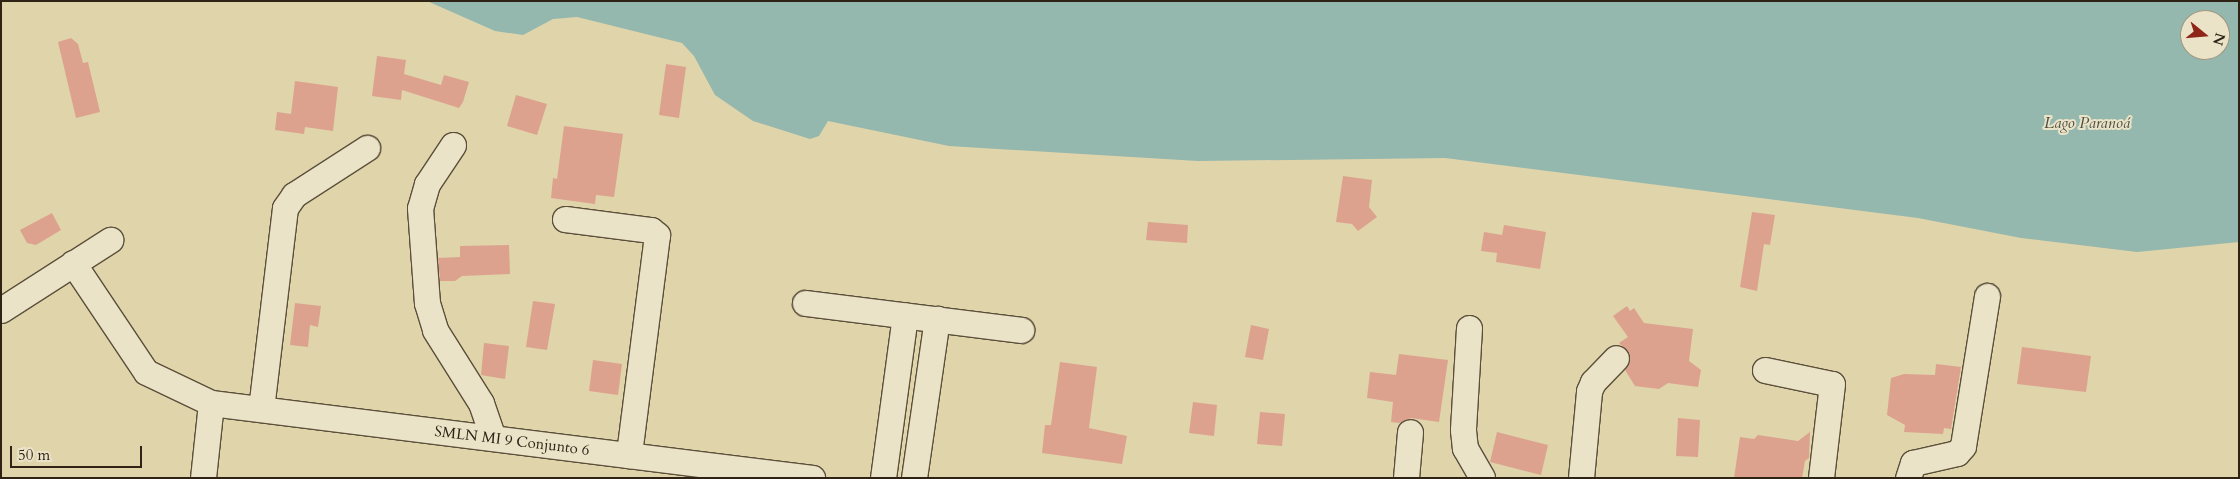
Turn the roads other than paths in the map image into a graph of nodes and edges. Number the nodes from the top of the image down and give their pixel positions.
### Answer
1 (453, 145) dead end
2 (367, 148) dead end
3 (565, 219) dead end
4 (110, 240) dead end
5 (73, 263) junction
6 (1987, 296) dead end
7 (805, 303) dead end
8 (1, 310) edge
9 (905, 316) junction
10 (937, 319) junction
11 (1469, 328) dead end
12 (1021, 330) dead end
13 (1616, 358) dead end
14 (1765, 370) dead end
15 (211, 403) junction
16 (261, 409) junction
17 (1410, 432) dead end
18 (493, 438) junction
19 (629, 455) junction
20 (203, 478) edge
21 (812, 478) edge
22 (883, 478) edge
23 (914, 478) edge
24 (1406, 478) edge
25 (1482, 478) edge
26 (1581, 478) edge
27 (1821, 478) edge
28 (1908, 478) edge

1 - 18 street
2 - 16 street
3 - 19 street
4 - 5 street
5 - 8 street
5 - 15 street, SMLN MI 9 Conjunto 6
6 - 28 street
7 - 9 street
9 - 10 street
9 - 22 street
10 - 12 street
10 - 23 street
11 - 25 street
13 - 26 street
14 - 27 street
15 - 16 street, SMLN MI 9 Conjunto 6
15 - 20 street
16 - 18 street, SMLN MI 9 Conjunto 6
17 - 24 street
18 - 19 street, SMLN MI 9 Conjunto 6
19 - 21 street, SMLN MI 9 Conjunto 6

